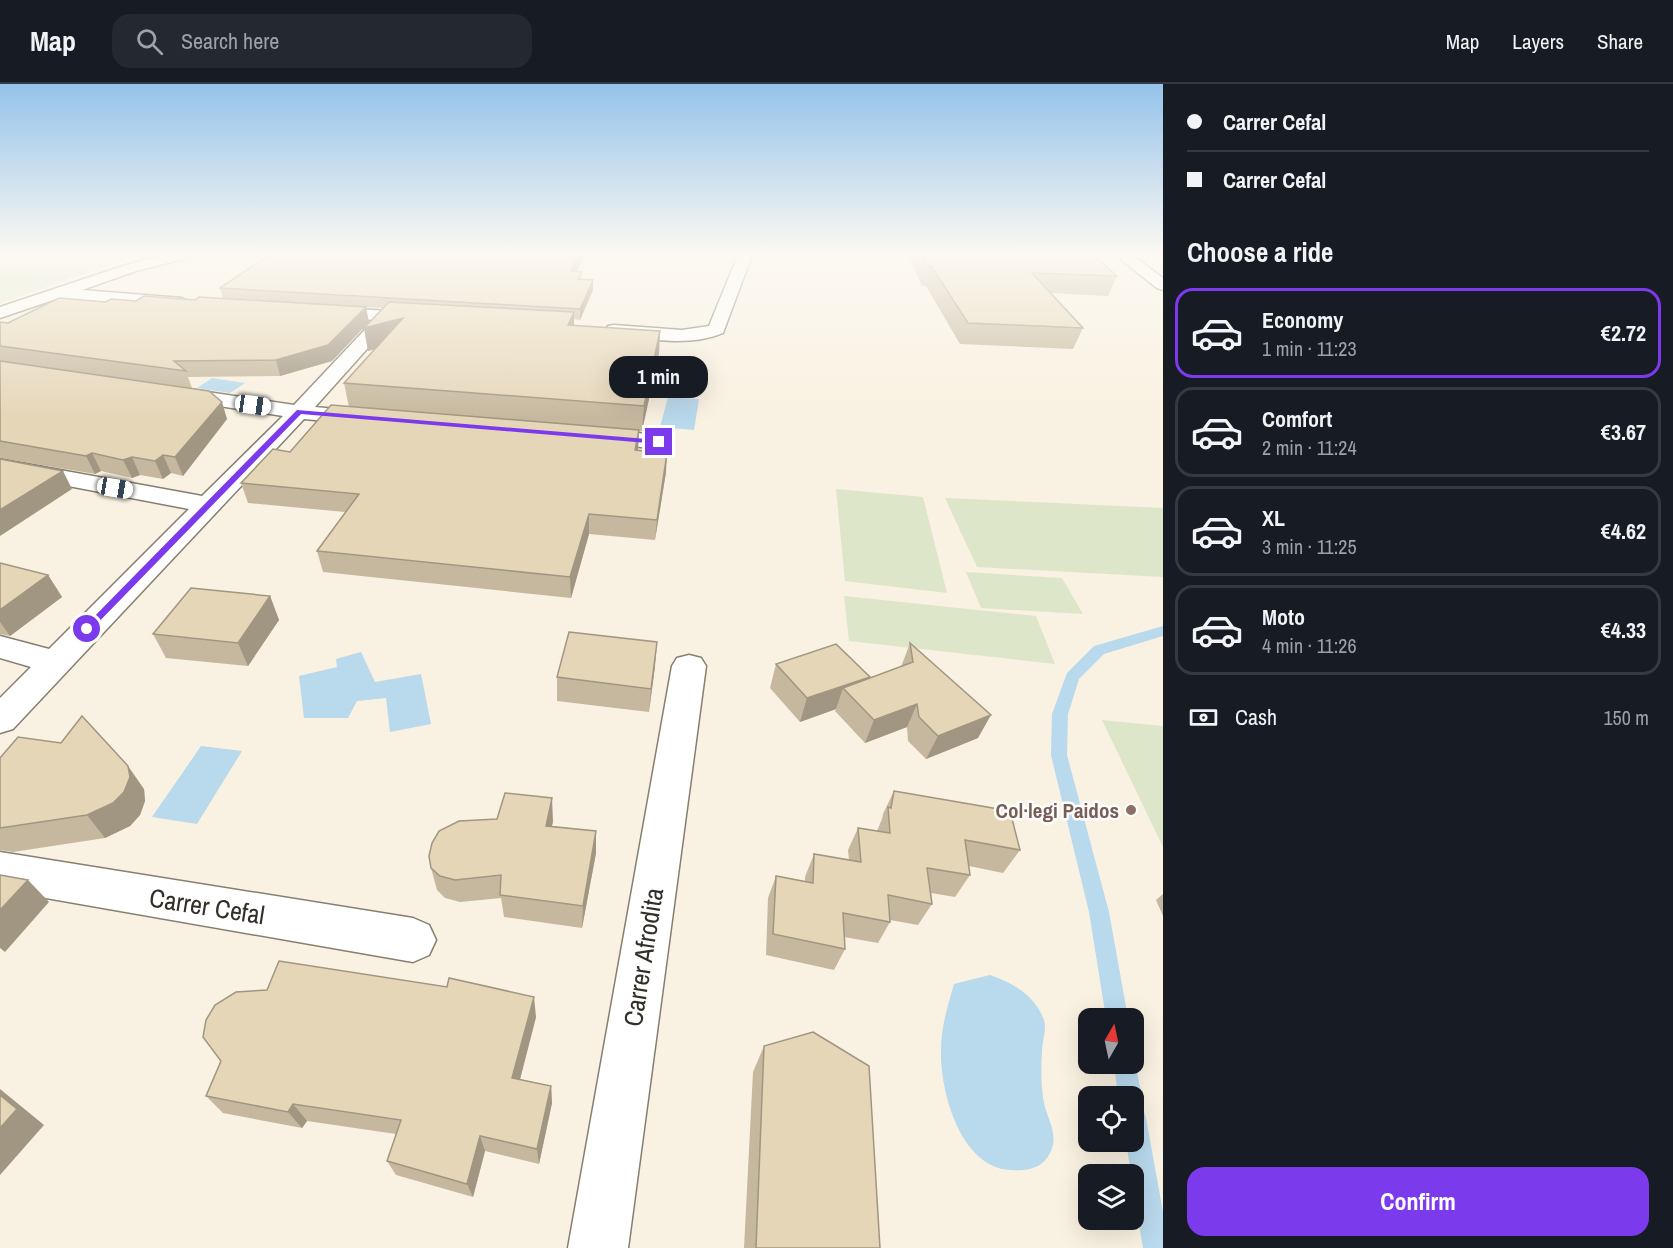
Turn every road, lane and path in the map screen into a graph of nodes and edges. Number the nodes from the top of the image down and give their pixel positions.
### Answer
1 (724, 309) edge
2 (312, 311) edge
3 (387, 316) junction
4 (436, 319) edge
5 (598, 329) edge
6 (150, 390) edge
7 (299, 412) junction
8 (392, 419) edge
9 (578, 435) edge
10 (659, 442) dead end
11 (0, 466) edge
12 (207, 504) junction
13 (0, 647) edge
14 (55, 662) junction
15 (689, 666) dead end
16 (0, 720) edge
17 (0, 871) edge
18 (413, 940) dead end
19 (598, 1248) edge

1 - 5 street
2 - 3 street
3 - 4 street
3 - 7 street
6 - 7 street
7 - 8 street
7 - 12 street
9 - 10 street
11 - 12 street
12 - 14 street
13 - 14 street
14 - 16 street
15 - 19 street, Carrer Afrodita
17 - 18 street, Carrer Cefal

